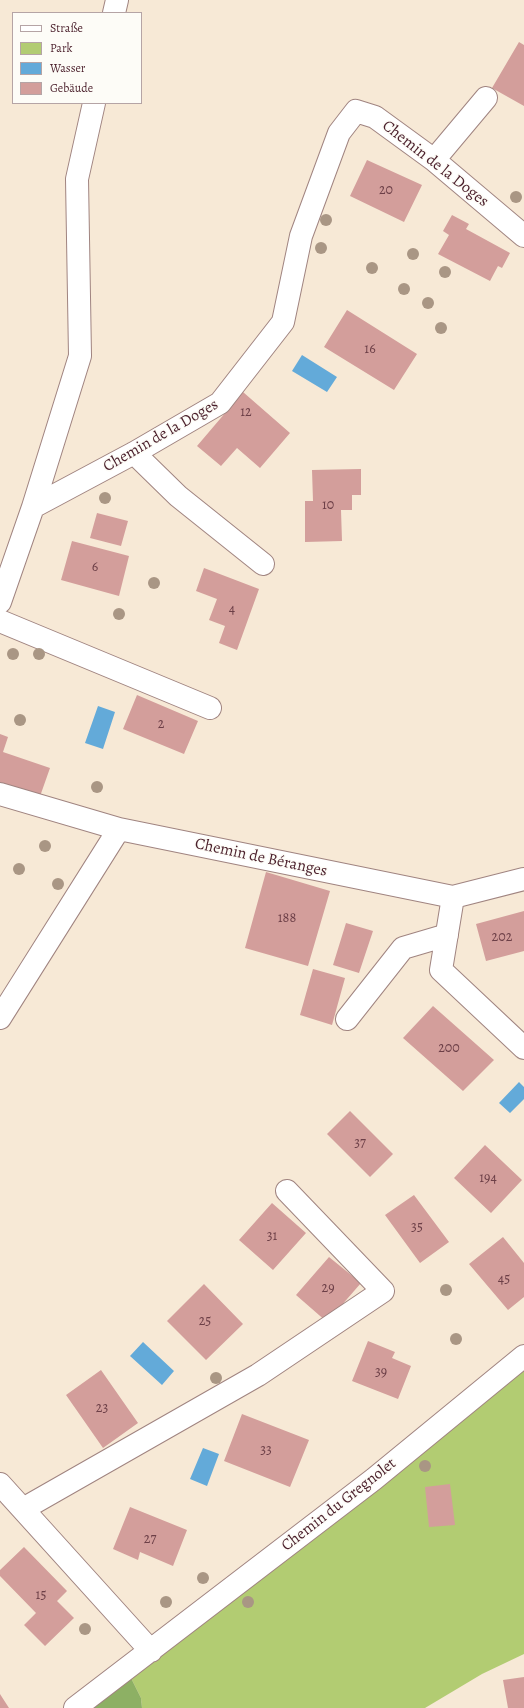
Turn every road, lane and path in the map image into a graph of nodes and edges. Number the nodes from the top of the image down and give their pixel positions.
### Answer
1 (117, 0) edge
2 (114, 12) edge
3 (486, 98) dead end
4 (94, 104) edge
5 (434, 160) junction
6 (524, 236) edge
7 (134, 453) junction
8 (33, 507) junction
9 (263, 564) dead end
10 (0, 602) edge
11 (0, 622) edge
12 (210, 708) dead end
13 (0, 794) edge
14 (119, 829) junction
15 (524, 878) edge
16 (453, 897) junction
17 (447, 935) junction
18 (0, 1018) edge
19 (347, 1019) dead end
20 (524, 1048) edge
21 (287, 1191) dead end
22 (524, 1356) edge
23 (0, 1484) edge
24 (23, 1509) junction
25 (151, 1651) junction
26 (75, 1708) edge

1 - 2 street
3 - 5 street
4 - 8 street
5 - 6 street, Chemin de la Doges
5 - 7 street, Chemin de la Doges
7 - 8 street, Chemin de la Doges
7 - 9 street
8 - 10 street
11 - 12 street
13 - 14 street, Chemin de Béranges
14 - 16 street, Chemin de Béranges
14 - 18 street
15 - 16 street, Chemin de Béranges
16 - 17 street
17 - 19 street
17 - 20 street
21 - 24 street
22 - 25 street, Chemin du Gregnolet
23 - 24 street
24 - 25 street
25 - 26 street, Chemin du Gregnolet

